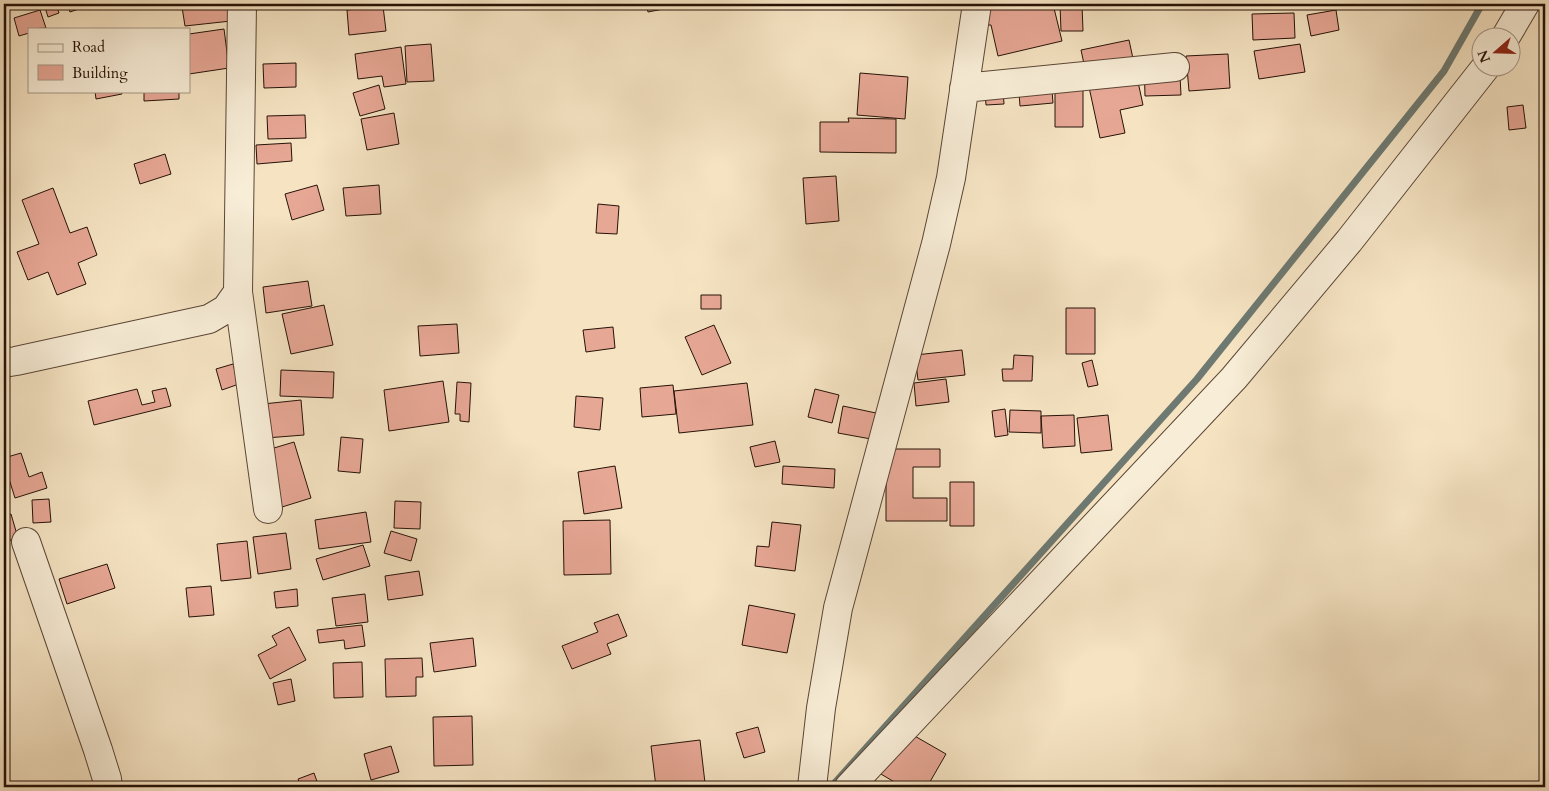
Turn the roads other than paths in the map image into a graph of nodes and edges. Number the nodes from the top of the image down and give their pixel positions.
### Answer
1 (242, 4) edge
2 (977, 4) edge
3 (1525, 4) edge
4 (1511, 28) edge
5 (1175, 67) dead end
6 (1477, 78) edge
7 (964, 88) junction
8 (238, 292) junction
9 (4, 363) edge
10 (268, 509) dead end
11 (26, 542) dead end
12 (108, 787) edge
13 (812, 787) edge
14 (849, 787) edge

1 - 8 street
2 - 7 street
3 - 4 street
5 - 7 street
6 - 14 street
7 - 13 street
8 - 9 street
8 - 10 street
11 - 12 street

